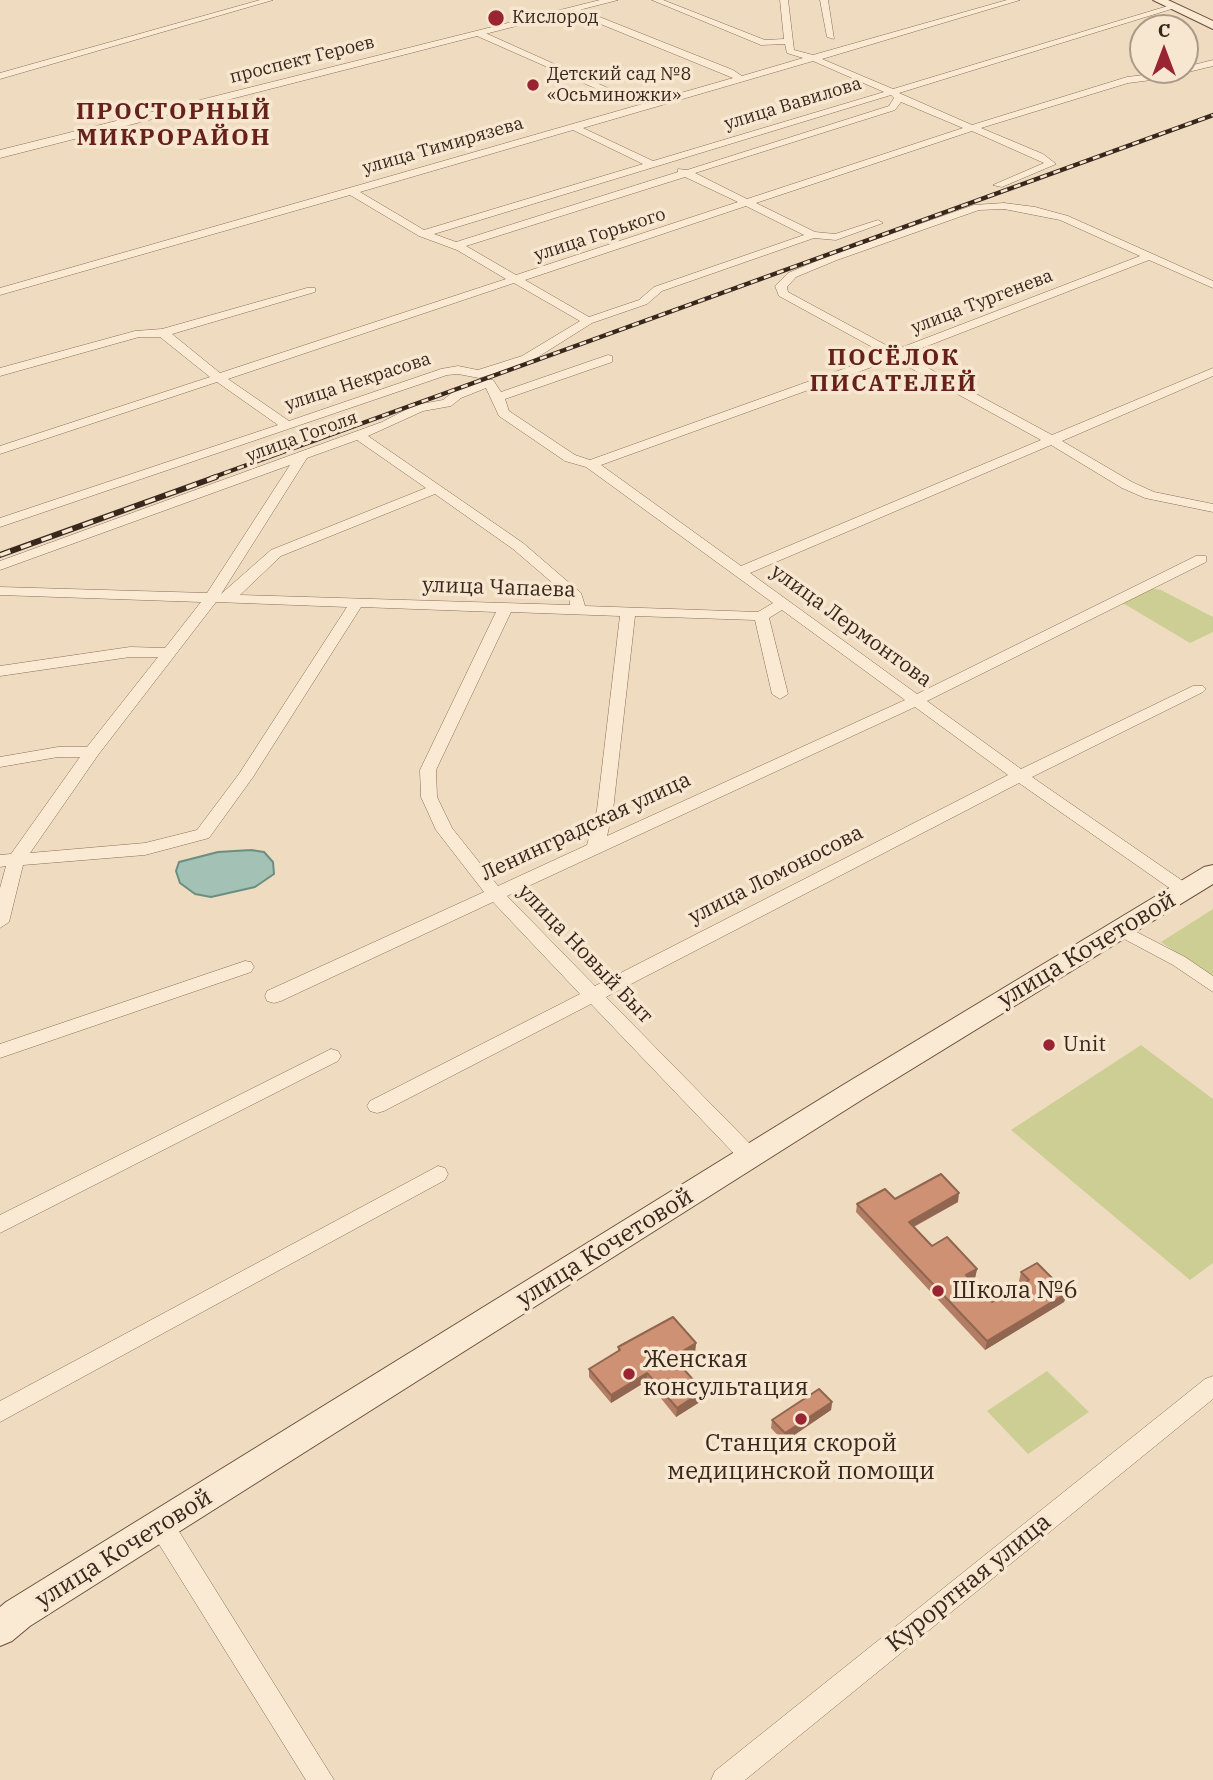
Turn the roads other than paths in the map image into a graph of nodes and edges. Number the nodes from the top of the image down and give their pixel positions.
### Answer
1 (269, 0) edge
2 (613, 0) edge
3 (656, 0) edge
4 (784, 0) edge
5 (824, 0) edge
6 (1016, 0) edge
7 (1159, 0) edge
8 (1174, 6) junction
9 (574, 10) junction
10 (1213, 25) edge
11 (480, 34) junction
12 (831, 37) dead end
13 (789, 41) junction
14 (813, 58) junction
15 (1213, 63) edge
16 (0, 76) edge
17 (740, 79) junction
18 (896, 95) junction
19 (625, 98) dead end
20 (573, 127) junction
21 (972, 128) junction
22 (0, 154) edge
23 (657, 163) junction
24 (688, 174) junction
25 (998, 185) dead end
26 (351, 191) junction
27 (749, 204) junction
28 (878, 223) dead end
29 (423, 234) junction
30 (813, 235) junction
31 (456, 246) junction
32 (1147, 257) junction
33 (518, 280) junction
34 (1213, 285) edge
35 (312, 290) dead end
36 (0, 292) edge
37 (589, 321) junction
38 (163, 333) junction
39 (894, 355) junction
40 (608, 359) dead end
41 (0, 372) edge
42 (1213, 372) edge
43 (219, 378) junction
44 (498, 397) junction
45 (285, 424) junction
46 (359, 435) junction
47 (1053, 441) junction
48 (0, 450) edge
49 (302, 456) junction
50 (591, 464) junction
51 (435, 489) junction
52 (1213, 508) edge
53 (0, 523) edge
54 (1201, 559) dead end
55 (0, 566) edge
56 (740, 572) junction
57 (0, 591) edge
58 (218, 600) junction
59 (784, 603) junction
60 (356, 604) junction
61 (505, 609) junction
62 (578, 612) junction
63 (628, 613) junction
64 (761, 616) junction
65 (169, 653) junction
66 (0, 671) edge
67 (1198, 690) dead end
68 (780, 694) dead end
69 (916, 700) junction
70 (92, 752) junction
71 (0, 762) edge
72 (1020, 776) junction
73 (595, 848) junction
74 (8, 861) edge
75 (1213, 873) edge
76 (1184, 890) junction
77 (495, 894) junction
78 (0, 922) edge
79 (1121, 930) junction
80 (245, 967) dead end
81 (1213, 985) edge
82 (593, 995) junction
83 (274, 996) dead end
84 (0, 1051) edge
85 (331, 1056) dead end
86 (377, 1106) dead end
87 (750, 1157) junction
88 (438, 1174) dead end
89 (0, 1226) edge
90 (1213, 1386) edge
91 (0, 1412) edge
92 (162, 1525) junction
93 (0, 1629) edge
94 (321, 1780) edge
95 (724, 1780) edge

1 - 16 street
2 - 9 street, проспект Героев
3 - 13 street
4 - 13 street
5 - 12 street
6 - 14 street, улица Тимирязева
7 - 8 main road
8 - 10 main road
8 - 18 street, улица Вавилова
9 - 11 street, проспект Героев
9 - 17 street
11 - 19 street
11 - 22 street, проспект Героев
13 - 14 street
14 - 17 street, улица Тимирязева
14 - 18 street
15 - 21 street, улица Горького
17 - 20 street, улица Тимирязева
18 - 21 street
18 - 23 street, улица Вавилова
18 - 24 street
20 - 23 street
20 - 26 street, улица Тимирязева
21 - 25 street
21 - 27 street, улица Горького
23 - 24 street
23 - 29 street, улица Вавилова
24 - 27 street
24 - 31 street
26 - 29 street
26 - 36 street, улица Тимирязева
27 - 30 street
27 - 33 street, улица Горького
28 - 30 street, улица Некрасова
29 - 31 street
30 - 37 street, улица Некрасова
31 - 33 street
32 - 34 street
32 - 39 street, улица Тургенева
32 - 39 street
33 - 37 street
33 - 43 street, улица Горького
35 - 38 street
37 - 45 street, улица Некрасова
38 - 41 street
38 - 43 street
39 - 47 street
39 - 50 street, улица Тургенева
40 - 44 street
42 - 47 street
43 - 45 street
43 - 48 street, улица Горького
44 - 46 street, улица Гоголя
44 - 50 street, улица Лермонтова
45 - 53 street, улица Некрасова
46 - 49 street, улица Гоголя
46 - 51 street
47 - 52 street
47 - 56 street
49 - 55 street, улица Гоголя
49 - 58 street
50 - 56 street, улица Лермонтова
51 - 58 street
51 - 62 street
54 - 69 street, Ленинградская улица
56 - 59 street, улица Лермонтова
57 - 58 street, улица Чапаева
58 - 60 street, улица Чапаева
58 - 65 street
59 - 64 street
59 - 69 street, улица Лермонтова
60 - 61 street, улица Чапаева
60 - 74 street
61 - 62 street, улица Чапаева
61 - 77 street, улица Новый Быт
62 - 63 street, улица Чапаева
63 - 64 street, улица Чапаева
63 - 73 street
64 - 68 street
65 - 66 street
65 - 70 street
67 - 72 street, улица Ломоносова
69 - 72 street, улица Лермонтова
69 - 73 street, Ленинградская улица
70 - 71 street
70 - 74 street
72 - 76 street, улица Лермонтова
72 - 82 street, улица Ломоносова
73 - 77 street, Ленинградская улица
74 - 78 street
75 - 76 main road, улица Кочетовой
76 - 79 main road, улица Кочетовой
77 - 82 street, улица Новый Быт
77 - 83 street, Ленинградская улица
79 - 81 street
79 - 87 main road, улица Кочетовой
80 - 84 street
82 - 86 street, улица Ломоносова
82 - 87 street, улица Новый Быт
85 - 89 street
87 - 92 main road, улица Кочетовой
88 - 91 street
90 - 95 street, Курортная улица
92 - 93 main road, улица Кочетовой
92 - 94 street

